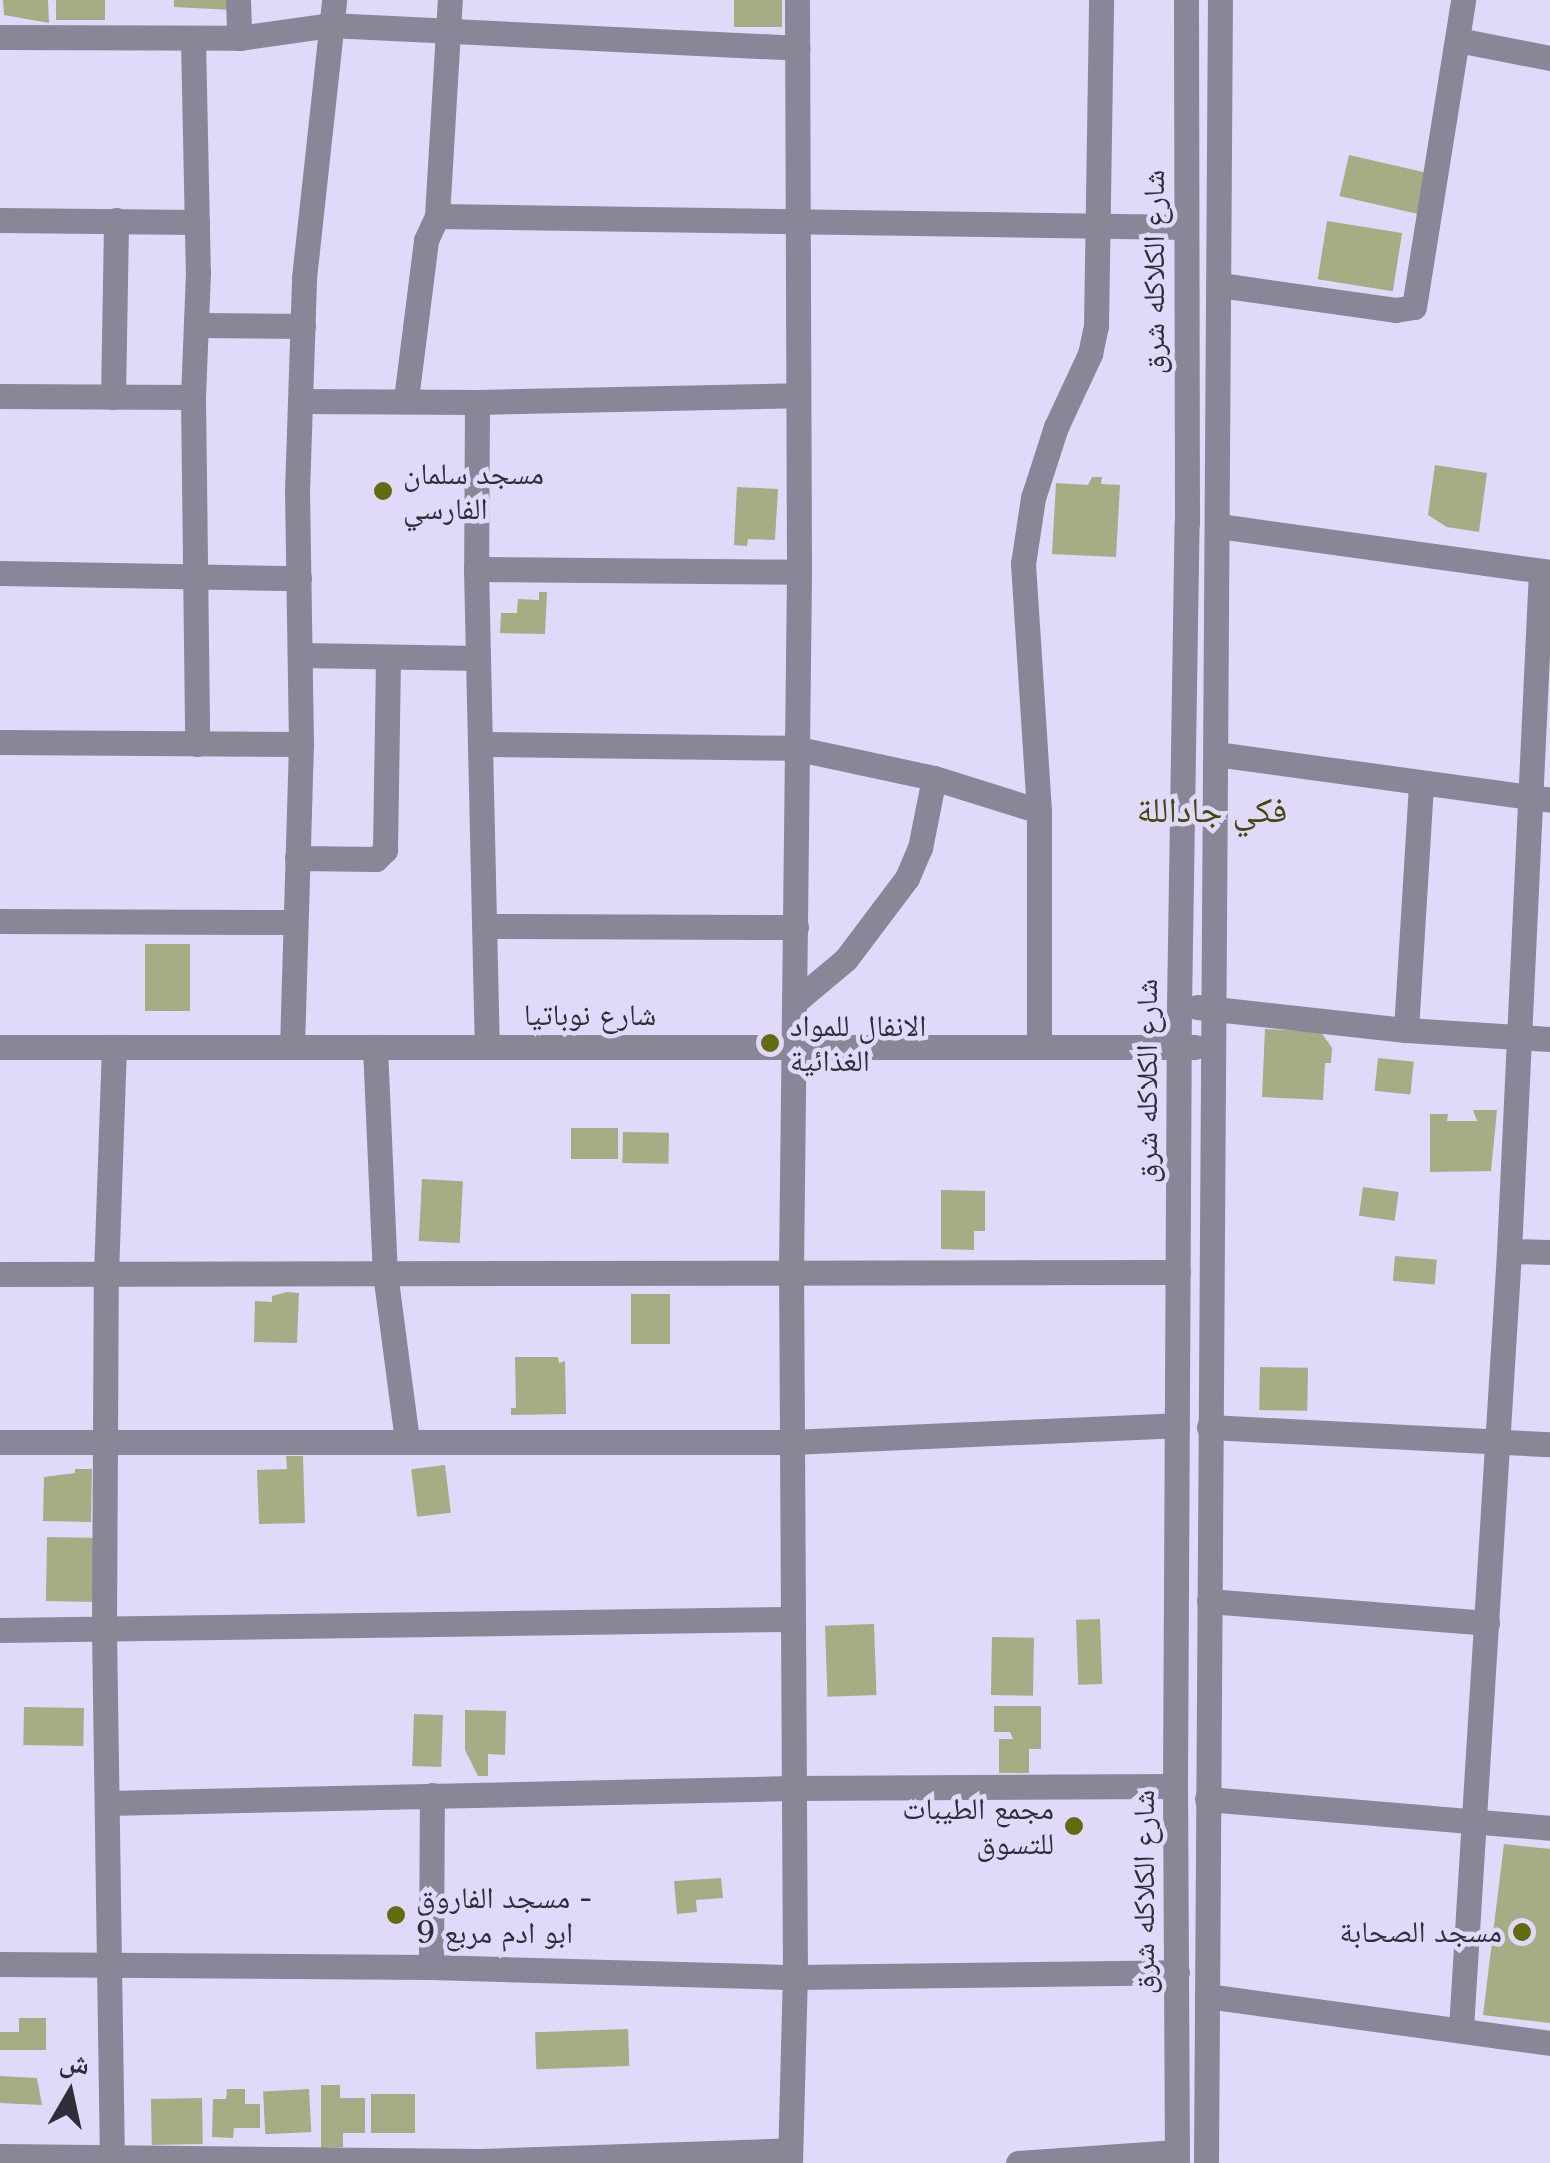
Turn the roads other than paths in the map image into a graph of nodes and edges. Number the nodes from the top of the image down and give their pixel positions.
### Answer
1 (238, 0) edge
2 (450, 0) edge
3 (797, 0) edge
4 (1100, 0) edge
5 (1186, 0) edge
6 (1220, 0) edge
7 (1463, 0) edge
8 (332, 12) edge
9 (448, 30) junction
10 (0, 37) edge
11 (239, 38) junction
12 (193, 40) junction
13 (1458, 40) junction
14 (797, 48) junction
15 (1550, 58) edge
16 (436, 216) junction
17 (0, 220) edge
18 (116, 220) junction
19 (197, 222) junction
20 (798, 222) junction
21 (1097, 224) junction
22 (1186, 227) junction
23 (1220, 285) junction
24 (196, 325) junction
25 (302, 326) junction
26 (798, 395) junction
27 (0, 396) edge
28 (113, 396) junction
29 (192, 397) junction
30 (406, 399) junction
31 (300, 401) junction
32 (477, 402) junction
33 (1219, 526) junction
34 (476, 569) junction
35 (1546, 571) edge
36 (799, 572) junction
37 (0, 573) edge
38 (193, 576) junction
39 (298, 578) junction
40 (301, 655) junction
41 (388, 656) junction
42 (478, 658) junction
43 (0, 742) edge
44 (197, 744) junction
45 (301, 744) junction
46 (480, 744) junction
47 (794, 748) junction
48 (1216, 754) junction
49 (934, 778) junction
50 (1421, 783) junction
51 (1540, 799) edge
52 (1039, 811) junction
53 (297, 858) junction
54 (0, 921) edge
55 (295, 922) junction
56 (486, 926) junction
57 (796, 927) junction
58 (796, 1001) junction
59 (1179, 1007) junction
60 (1212, 1008) junction
61 (1406, 1030) junction
62 (1520, 1038) junction
63 (1550, 1039) edge
64 (0, 1047) edge
65 (114, 1047) junction
66 (292, 1047) junction
67 (375, 1047) junction
68 (488, 1047) junction
69 (796, 1047) junction
70 (1038, 1047) junction
71 (1179, 1047) junction
72 (1213, 1048) junction
73 (1509, 1251) junction
74 (1550, 1252) edge
75 (791, 1269) junction
76 (1178, 1272) junction
77 (386, 1273) junction
78 (0, 1274) edge
79 (106, 1275) junction
80 (1177, 1425) junction
81 (1209, 1427) junction
82 (407, 1440) junction
83 (1496, 1441) junction
84 (0, 1442) edge
85 (105, 1442) junction
86 (791, 1442) junction
87 (1550, 1444) edge
88 (1209, 1601) junction
89 (791, 1619) junction
90 (1487, 1622) junction
91 (104, 1629) junction
92 (0, 1630) edge
93 (1175, 1786) junction
94 (793, 1788) junction
95 (432, 1795) junction
96 (1206, 1800) junction
97 (107, 1803) junction
98 (1473, 1821) junction
99 (1550, 1828) edge
100 (109, 1962) junction
101 (0, 1964) edge
102 (432, 1967) junction
103 (1177, 1972) junction
104 (796, 1977) junction
105 (1207, 1996) junction
106 (1460, 2028) junction
107 (1550, 2043) edge
108 (0, 2156) edge
109 (790, 2156) edge
110 (1177, 2157) edge
111 (112, 2159) edge
112 (639, 2160) edge
113 (481, 2162) edge
114 (1018, 2163) edge
115 (1206, 2163) edge

1 - 11 street
2 - 9 street
3 - 14 street
4 - 21 street
5 - 22 street, شارع الكلاكله شرق
6 - 23 street, شارع الكلاكله شرق
7 - 13 street
8 - 9 street
8 - 11 street
8 - 25 street
9 - 14 street
9 - 16 street
10 - 12 street
11 - 12 street
12 - 19 street
13 - 15 street
13 - 23 street
14 - 20 street
16 - 20 street
16 - 30 street
17 - 18 street
18 - 19 street
18 - 28 street
19 - 24 street
20 - 21 street
20 - 26 street
21 - 22 street
21 - 52 street
22 - 59 street, شارع الكلاكله شرق
23 - 33 street, شارع الكلاكله شرق
24 - 25 street
24 - 29 street
25 - 31 street
26 - 32 street
26 - 36 street
27 - 28 street
28 - 29 street
29 - 38 street
30 - 31 street
30 - 32 street
31 - 39 street
32 - 34 street
33 - 35 street
33 - 48 street, شارع الكلاكله شرق
34 - 36 street
34 - 42 street
35 - 51 street
36 - 47 street
37 - 38 street
38 - 39 street
38 - 44 street
39 - 40 street
40 - 41 street
40 - 45 street
41 - 42 street
41 - 53 street
42 - 46 street
43 - 44 street
44 - 45 street
45 - 53 street
46 - 47 street
46 - 56 street
47 - 49 street
47 - 57 street
48 - 50 street
48 - 60 street, شارع الكلاكله شرق
49 - 52 street
49 - 58 street
50 - 51 street
50 - 61 street
51 - 62 street
52 - 70 street
53 - 55 street
54 - 55 street
55 - 66 street
56 - 57 street
56 - 68 street
57 - 58 street
58 - 69 street
59 - 60 street
59 - 71 street, شارع الكلاكله شرق
60 - 61 street
60 - 72 street, شارع الكلاكله شرق
61 - 62 street
62 - 63 street
62 - 73 street
64 - 65 street, شارع نوباتيا
65 - 66 street, شارع نوباتيا
65 - 79 street
66 - 67 street, شارع نوباتيا
67 - 68 street, شارع نوباتيا
67 - 77 street
68 - 69 street, شارع نوباتيا
69 - 70 street, شارع نوباتيا
69 - 75 street
70 - 71 street, شارع نوباتيا
71 - 72 street, شارع نوباتيا
71 - 76 street, شارع الكلاكله شرق
72 - 81 street, شارع الكلاكله شرق
73 - 74 street
73 - 83 street
75 - 76 street
75 - 77 street
75 - 86 street
76 - 80 street, شارع الكلاكله شرق
77 - 79 street
77 - 82 street
78 - 79 street
79 - 85 street
80 - 86 street
80 - 93 street, شارع الكلاكله شرق
81 - 83 street
81 - 88 street, شارع الكلاكله شرق
82 - 85 street
82 - 86 street
83 - 87 street
83 - 90 street
84 - 85 street
85 - 91 street
86 - 89 street
88 - 90 street
88 - 96 street, شارع الكلاكله شرق
89 - 91 street
89 - 94 street
90 - 98 street
91 - 92 street
91 - 97 street
93 - 94 street
93 - 103 street, شارع الكلاكله شرق
94 - 95 street
94 - 104 street
95 - 97 street
95 - 102 street
96 - 98 street
96 - 105 street, شارع الكلاكله شرق
97 - 100 street
98 - 99 street
98 - 106 street
100 - 101 street
100 - 102 street
100 - 111 street
102 - 104 street
103 - 104 street
103 - 110 street, شارع الكلاكله شرق
104 - 109 street
105 - 106 street
105 - 115 street, شارع الكلاكله شرق
106 - 107 street
108 - 111 street
109 - 112 street
110 - 114 street
111 - 113 street
112 - 113 street

